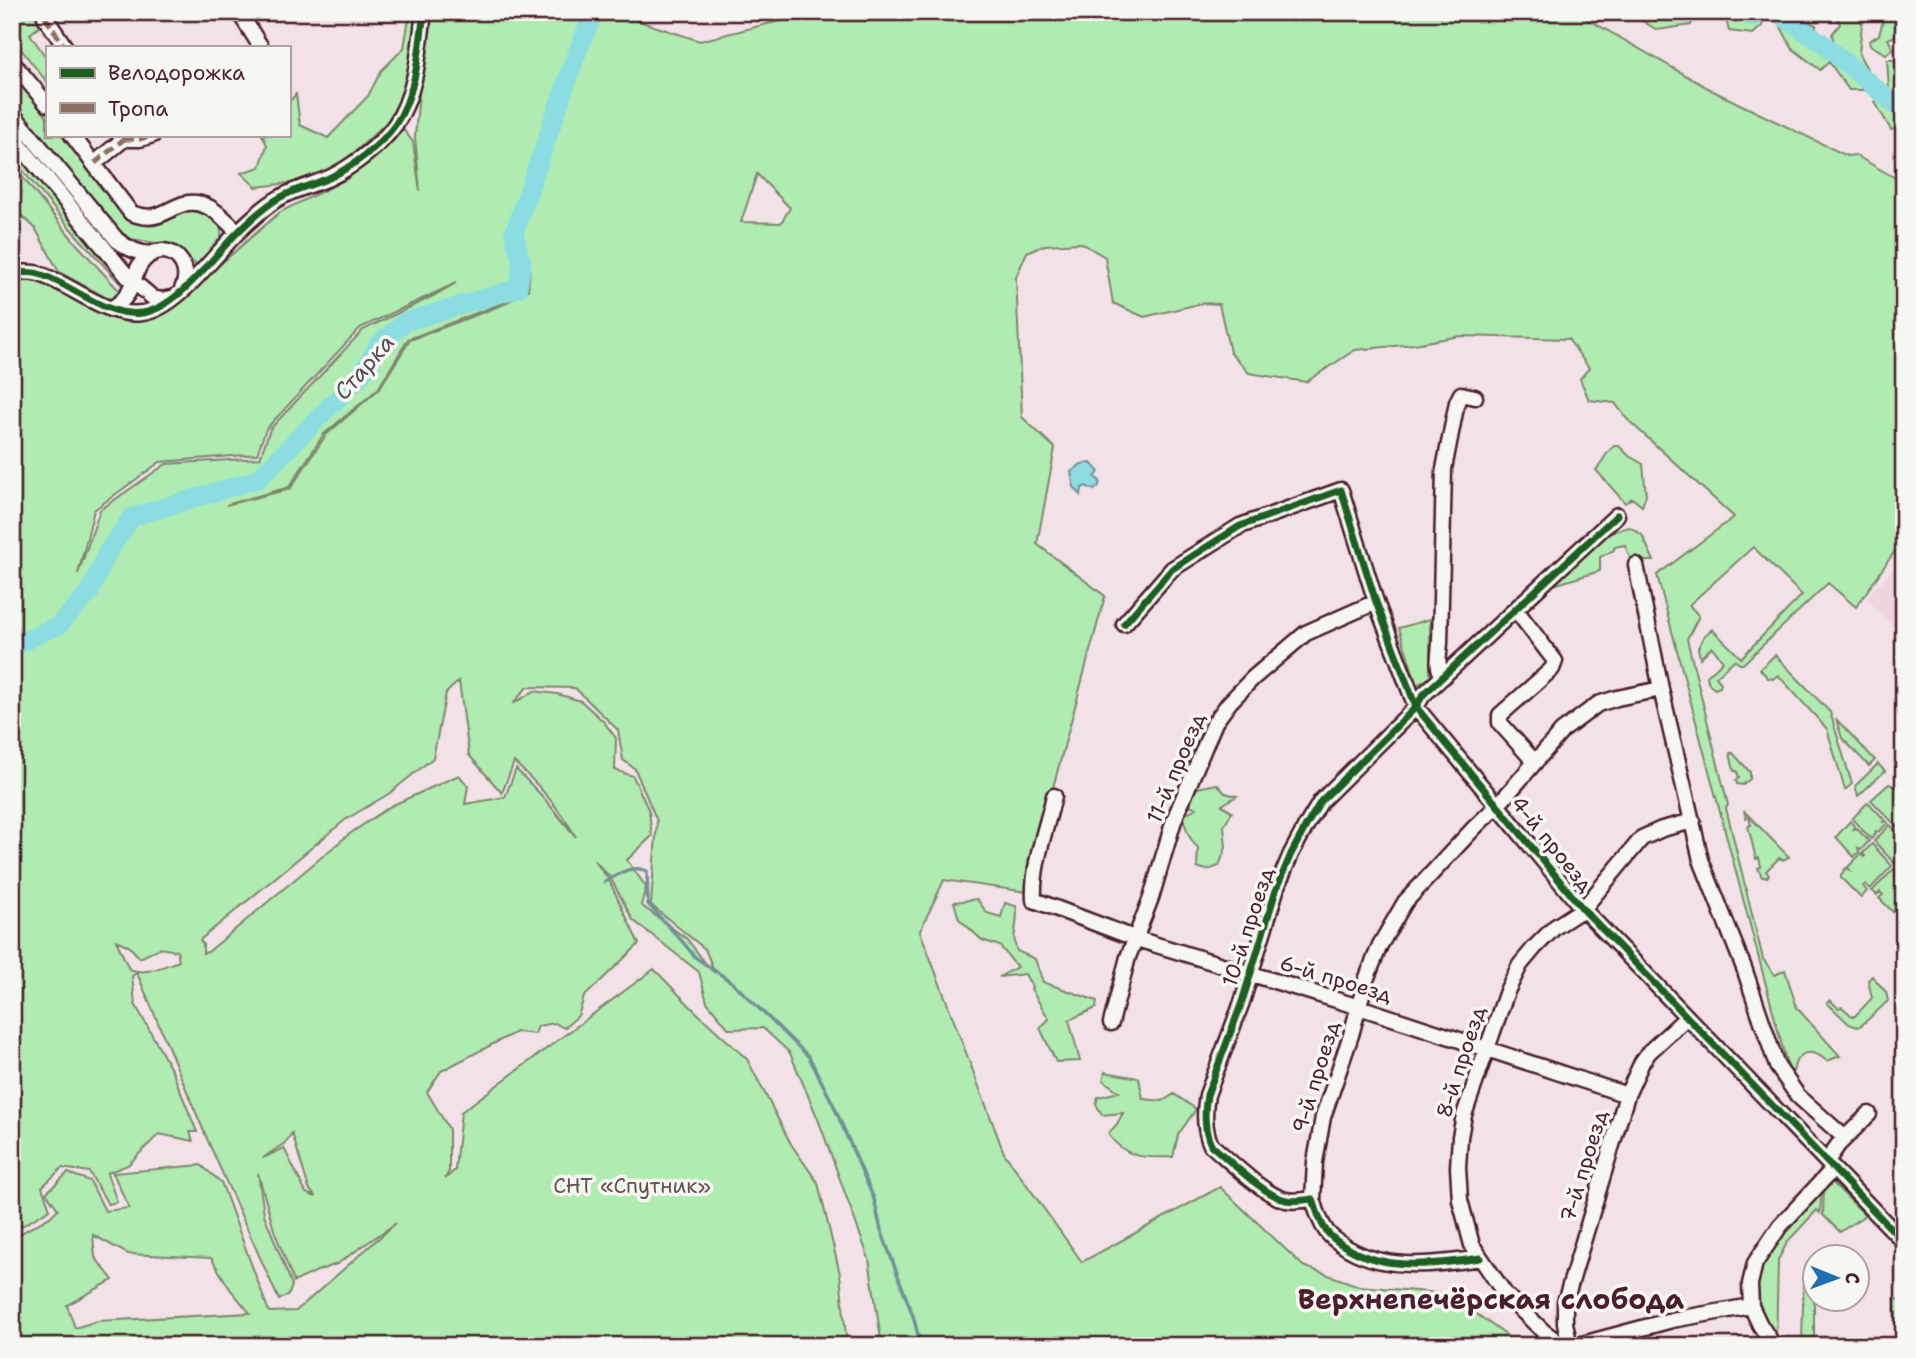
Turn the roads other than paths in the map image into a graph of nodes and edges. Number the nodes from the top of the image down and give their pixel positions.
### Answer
1 (239, 12) edge
2 (425, 12) edge
3 (45, 14) edge
4 (64, 46) edge
5 (260, 46) edge
6 (12, 62) edge
7 (46, 103) edge
8 (12, 113) edge
9 (12, 136) edge
10 (73, 136) edge
11 (149, 136) edge
12 (123, 137) edge
13 (95, 163) junction
14 (238, 232) junction
15 (152, 254) junction
16 (184, 265) junction
17 (204, 269) junction
18 (12, 273) edge
19 (138, 280) junction
20 (178, 294) junction
21 (110, 309) junction
22 (1475, 397) dead end
23 (1617, 515) dead end
24 (1636, 565) dead end
25 (1376, 602) junction
26 (1516, 610) junction
27 (1124, 624) dead end
28 (1443, 677) junction
29 (1661, 689) junction
30 (1416, 707) junction
31 (1532, 759) dead end
32 (1054, 796) dead end
33 (1498, 805) junction
34 (1693, 821) junction
35 (1583, 909) junction
36 (1137, 939) junction
37 (1250, 974) junction
38 (1359, 1007) junction
39 (1687, 1017) junction
40 (1111, 1023) dead end
41 (1486, 1049) junction
42 (1628, 1095) junction
43 (1870, 1114) dead end
44 (1845, 1138) junction
45 (1830, 1165) junction
46 (1313, 1199) junction
47 (1904, 1242) edge
48 (1480, 1258) junction
49 (1751, 1306) junction
50 (1571, 1346) edge
51 (1774, 1346) edge

1 - 5 street
2 - 14 street
3 - 4 street
6 - 7 street
8 - 15 street
9 - 19 street
10 - 13 street
11 - 12 street
12 - 13 street
13 - 14 street
14 - 17 street
15 - 16 street
15 - 19 street
16 - 17 street
16 - 20 street
17 - 20 street
18 - 21 street
19 - 20 street
19 - 21 street
20 - 21 street
22 - 28 street
23 - 26 street, 10-й проезд
24 - 29 street
25 - 27 street, 4-й проезд
25 - 30 street, 4-й проезд
25 - 36 street, 11-й проезд
26 - 28 street, 10-й проезд
26 - 31 street
28 - 30 street, 10-й проезд
29 - 33 street, 9-й проезд
29 - 34 street
30 - 33 street, 4-й проезд
30 - 37 street, 10-й проезд
32 - 36 street, 6-й проезд
33 - 35 street, 4-й проезд
33 - 38 street, 9-й проезд
34 - 35 street, 8-й проезд
34 - 44 street
35 - 39 street, 4-й проезд
35 - 41 street, 8-й проезд
36 - 37 street, 6-й проезд
36 - 40 street, 11-й проезд
37 - 38 street, 6-й проезд
37 - 46 street, 10-й проезд
38 - 41 street, 6-й проезд
38 - 46 street, 9-й проезд
39 - 42 street, 7-й проезд
39 - 45 street, 4-й проезд
41 - 42 street, 6-й проезд
41 - 48 street, 8-й проезд
42 - 50 street, 7-й проезд
43 - 44 street
44 - 45 street
45 - 47 street, 4-й проезд
45 - 49 street
46 - 48 street
48 - 50 street, 8-й проезд
49 - 50 street
49 - 51 street

